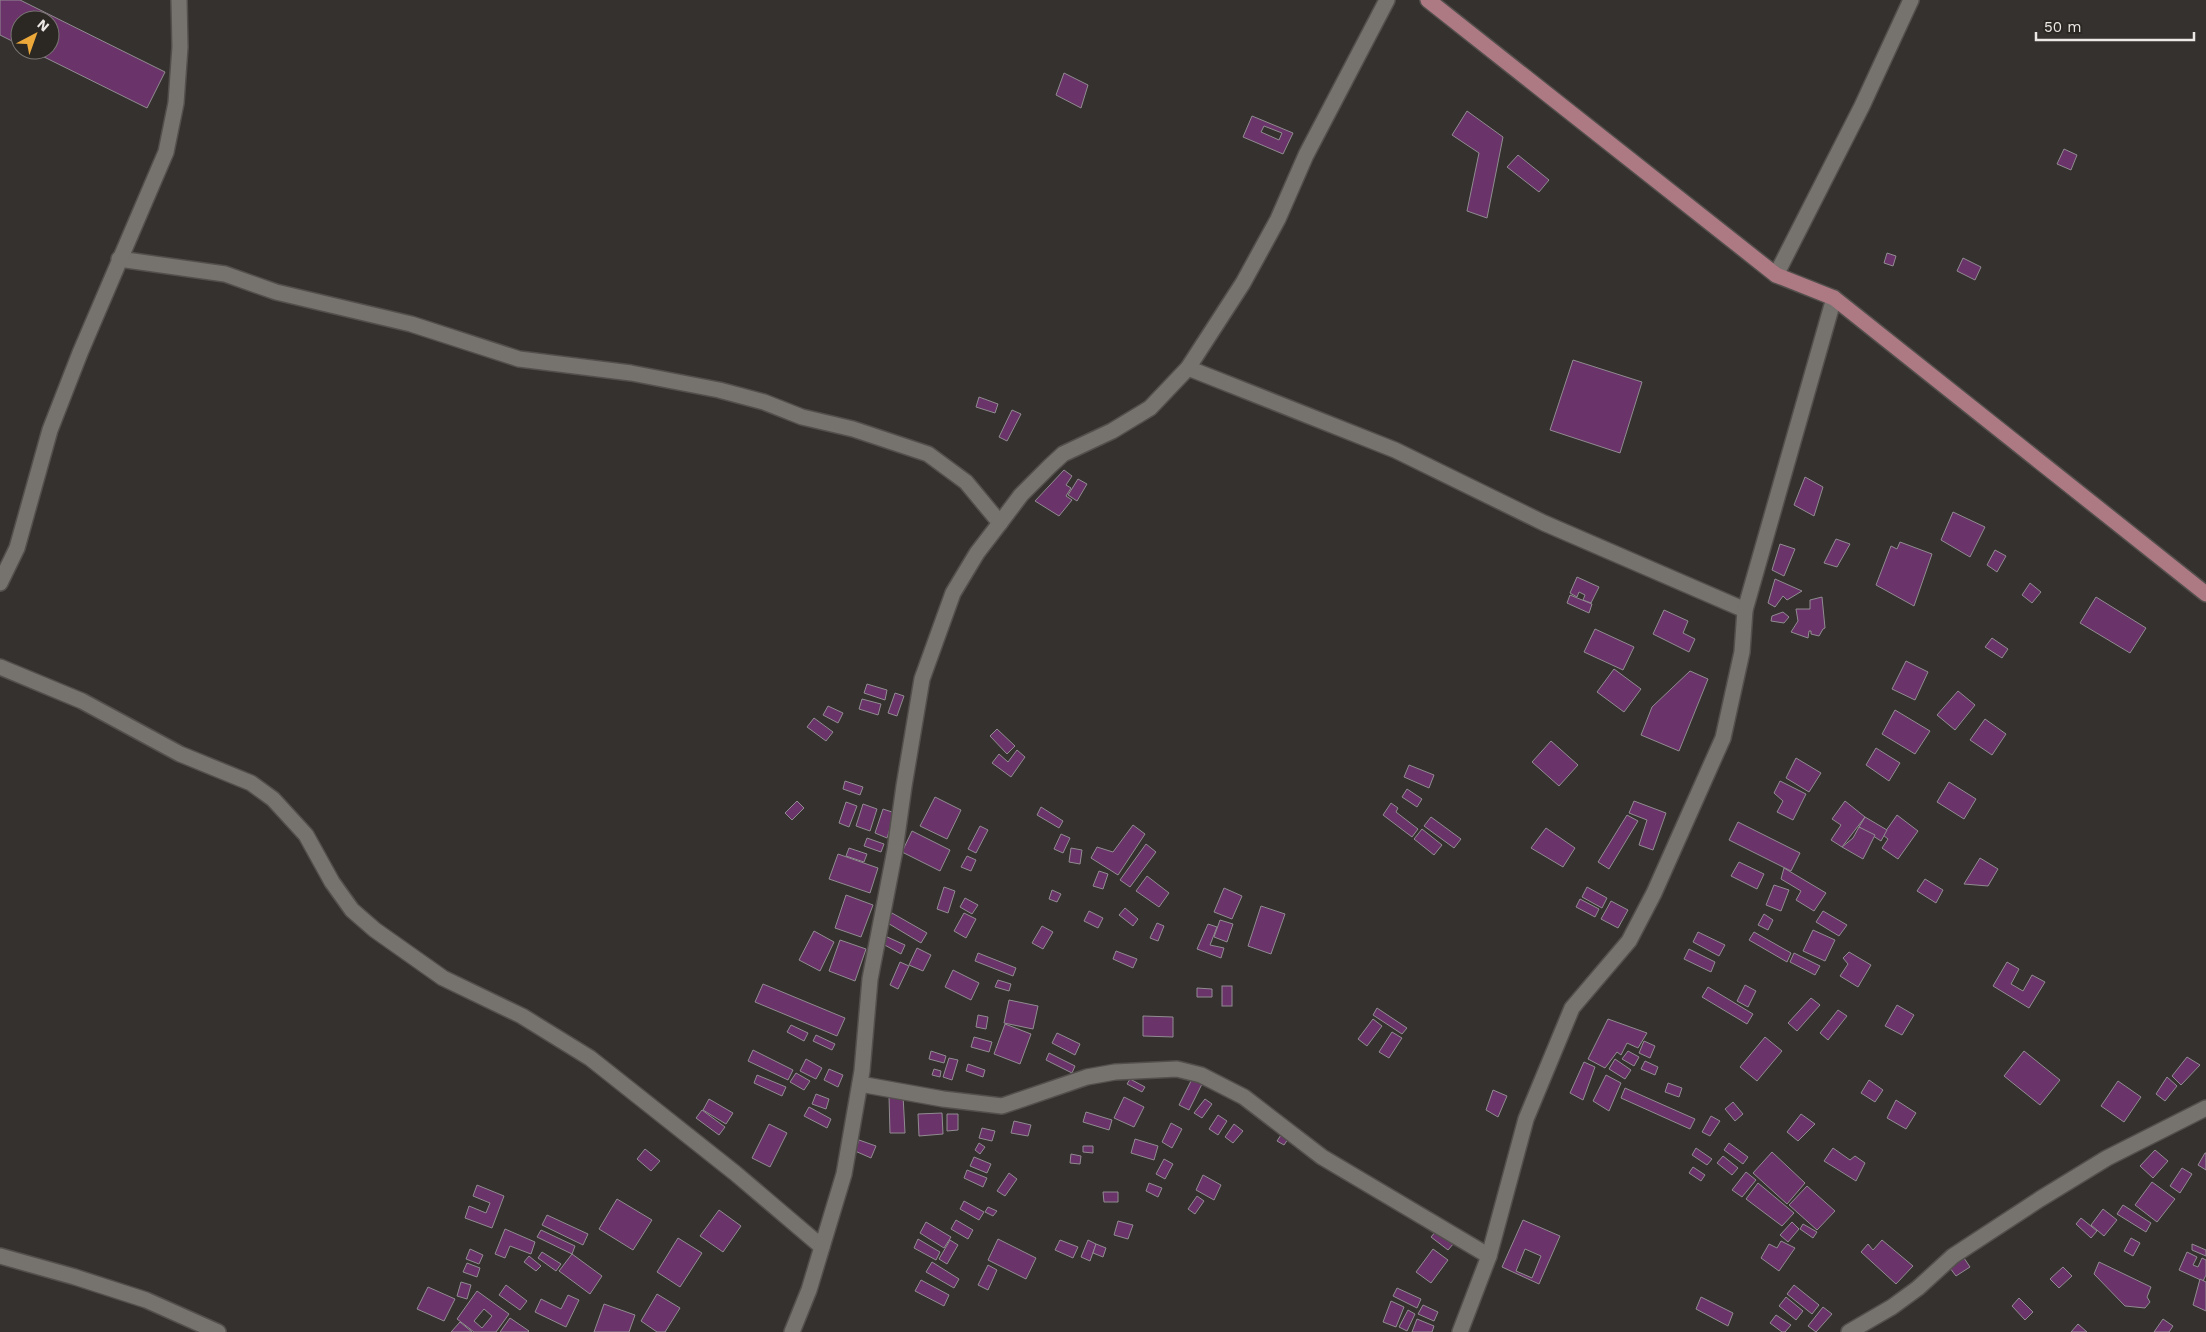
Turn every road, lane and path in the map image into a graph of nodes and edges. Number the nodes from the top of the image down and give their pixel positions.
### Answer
1 (179, 0) edge
2 (1387, 0) edge
3 (1428, 0) edge
4 (1911, 0) edge
5 (120, 259) junction
6 (1776, 275) junction
7 (1834, 298) junction
8 (1188, 368) junction
9 (1000, 523) junction
10 (0, 582) edge
11 (2206, 594) edge
12 (1745, 610) junction
13 (0, 667) edge
14 (860, 1084) junction
15 (2206, 1108) edge
16 (822, 1247) junction
17 (0, 1256) edge
18 (1489, 1256) junction
19 (218, 1332) edge
20 (792, 1332) edge
21 (1460, 1332) edge
22 (1849, 1332) edge

1 - 5 street
2 - 8 street
3 - 6 main road
4 - 6 street
5 - 9 street
5 - 10 street
6 - 7 main road
7 - 11 main road
7 - 12 street
8 - 9 street
8 - 12 street
9 - 14 street
12 - 18 street
13 - 16 street
14 - 16 street
14 - 18 street
15 - 22 street
16 - 20 street
17 - 19 street
18 - 21 street

